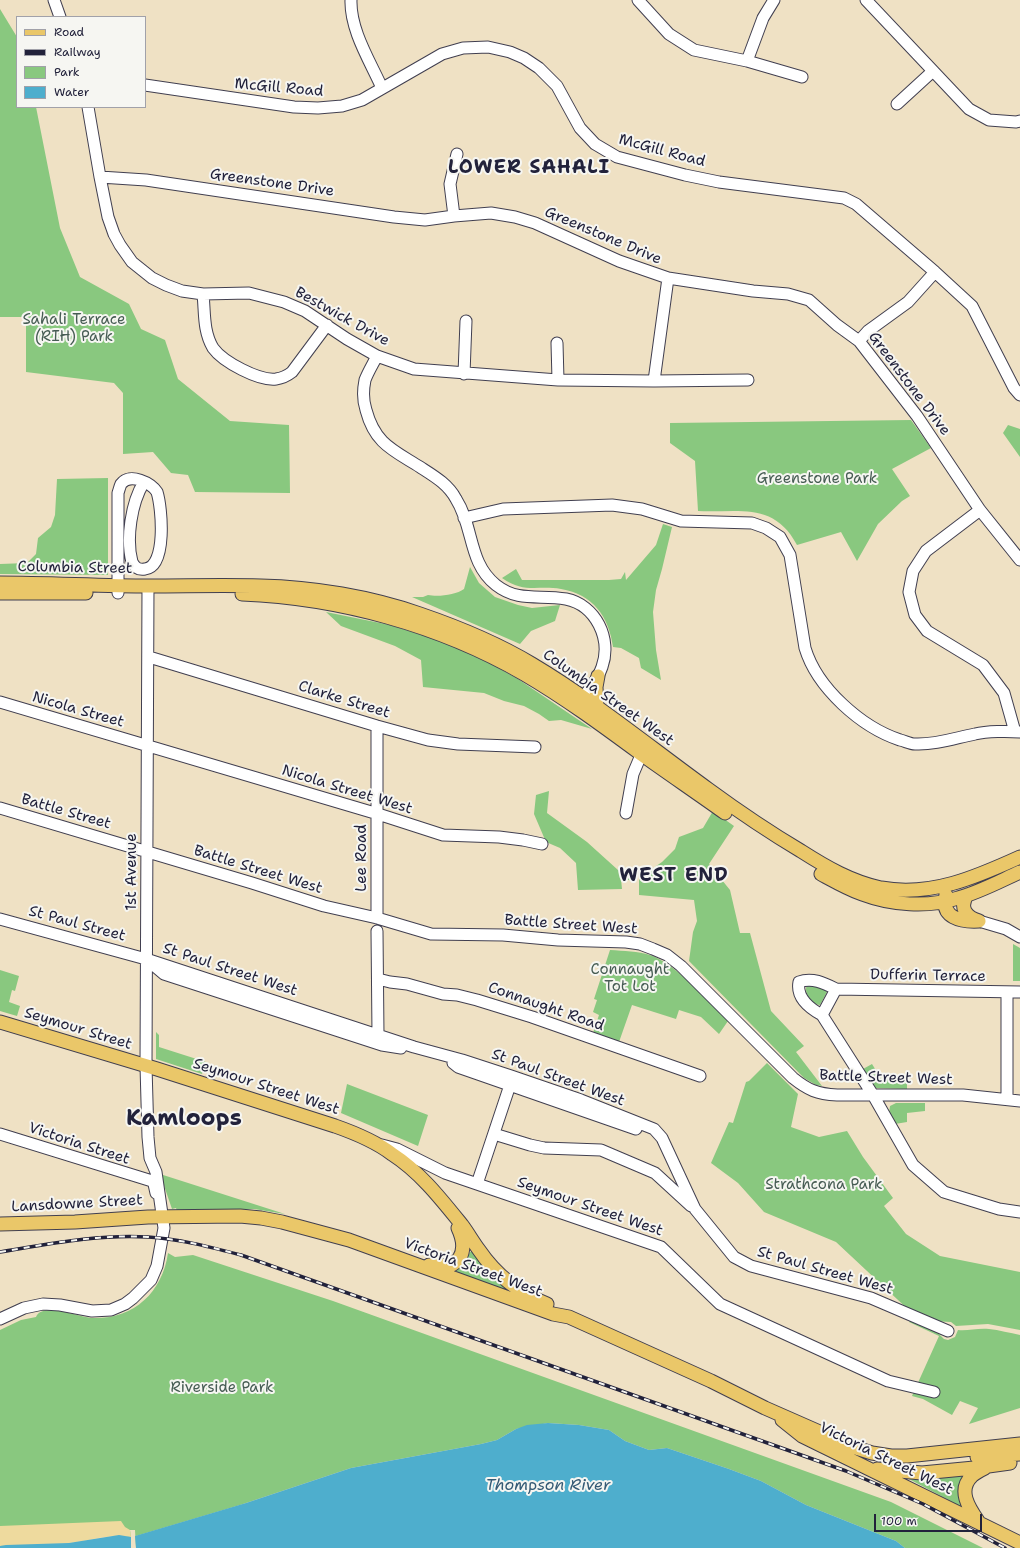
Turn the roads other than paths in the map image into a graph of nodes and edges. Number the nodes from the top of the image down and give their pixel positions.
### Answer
1 (54, 0) edge
2 (351, 0) edge
3 (638, 0) edge
4 (774, 0) edge
5 (866, 0) edge
6 (60, 16) edge
7 (747, 61) junction
8 (933, 71) junction
9 (802, 77) dead end
10 (146, 85) edge
11 (382, 88) junction
12 (897, 104) dead end
13 (88, 108) edge
14 (1020, 121) edge
15 (457, 154) dead end
16 (100, 177) junction
17 (454, 216) junction
18 (935, 272) junction
19 (668, 278) junction
20 (203, 294) junction
21 (466, 321) dead end
22 (327, 325) junction
23 (859, 341) junction
24 (557, 343) dead end
25 (377, 356) junction
26 (464, 374) junction
27 (558, 380) junction
28 (748, 380) dead end
29 (654, 381) junction
30 (1020, 395) edge
31 (144, 482) junction
32 (980, 510) junction
33 (464, 518) junction
34 (1020, 560) edge
35 (0, 582) edge
36 (118, 590) junction
37 (148, 590) junction
38 (0, 593) edge
39 (149, 657) junction
40 (598, 676) junction
41 (0, 702) edge
42 (579, 702) junction
43 (597, 707) junction
44 (377, 726) junction
45 (1017, 732) edge
46 (148, 746) junction
47 (535, 747) dead end
48 (644, 749) junction
49 (0, 808) edge
50 (626, 813) dead end
51 (378, 814) junction
52 (542, 844) dead end
53 (148, 852) junction
54 (1020, 857) edge
55 (1020, 872) edge
56 (948, 886) junction
57 (967, 895) junction
58 (944, 902) junction
59 (377, 918) junction
60 (0, 919) edge
61 (979, 921) junction
62 (377, 931) dead end
63 (1020, 937) edge
64 (146, 959) junction
65 (378, 979) junction
66 (836, 989) junction
67 (1007, 992) junction
68 (1020, 992) edge
69 (822, 1014) junction
70 (0, 1022) edge
71 (378, 1035) junction
72 (414, 1047) junction
73 (439, 1054) junction
74 (146, 1066) junction
75 (700, 1076) dead end
76 (510, 1085) junction
77 (873, 1095) junction
78 (1007, 1099) junction
79 (1020, 1101) edge
80 (0, 1134) edge
81 (494, 1134) junction
82 (662, 1138) junction
83 (374, 1143) junction
84 (150, 1158) junction
85 (149, 1181) junction
86 (477, 1184) junction
87 (160, 1203) junction
88 (446, 1205) junction
89 (695, 1209) junction
90 (1020, 1212) edge
91 (159, 1217) junction
92 (0, 1224) edge
93 (394, 1256) junction
94 (569, 1317) junction
95 (0, 1319) edge
96 (948, 1331) dead end
97 (934, 1392) dead end
98 (770, 1412) junction
99 (1020, 1444) edge
100 (1020, 1454) edge
101 (1020, 1461) edge
102 (987, 1467) junction
103 (869, 1469) junction
104 (979, 1523) junction
105 (1020, 1543) edge

1 - 6 street
2 - 11 street
3 - 7 street
4 - 7 street
5 - 8 street
7 - 9 street
8 - 12 street
8 - 14 street
10 - 11 street, McGill Road
11 - 18 street, McGill Road
13 - 16 street, Bestwick Drive
15 - 17 street
16 - 17 street, Greenstone Drive
16 - 20 street, Bestwick Drive
17 - 19 street, Greenstone Drive
18 - 23 street
18 - 30 street, McGill Road
19 - 23 street, Greenstone Drive
19 - 29 street
20 - 22 street, Bestwick Drive
20 - 22 street
21 - 26 street
22 - 25 street, Bestwick Drive
23 - 32 street, Greenstone Drive
24 - 27 street
25 - 26 street, Bestwick Drive
25 - 33 street
26 - 27 street, Bestwick Drive
27 - 29 street, Bestwick Drive
28 - 29 street, Bestwick Drive
31 - 31 street
31 - 36 street
32 - 34 street, Greenstone Drive
32 - 45 street
33 - 40 street
33 - 45 street
35 - 36 main road, Columbia Street
36 - 37 main road, Columbia Street
36 - 38 main road, Columbia Street
37 - 39 street, 1st Avenue
37 - 42 main road, Columbia Street West
39 - 44 street, Clarke Street
39 - 46 street, 1st Avenue
40 - 42 street
40 - 43 main road
41 - 46 street, Nicola Street
42 - 43 main road, Columbia Street West
42 - 48 main road, Columbia Street West
43 - 48 main road, Columbia Street West
44 - 47 street, Clarke Street
44 - 51 street, Lee Road
46 - 51 street, Nicola Street West
46 - 53 street, 1st Avenue
48 - 50 street
48 - 56 main road, Columbia Street West
48 - 58 main road, Columbia Street West
49 - 53 street, Battle Street
51 - 52 street, Nicola Street West
51 - 59 street, Lee Road
53 - 59 street, Battle Street West
53 - 64 street, 1st Avenue
54 - 56 main road, Columbia Street West
55 - 57 main road, Columbia Street West
56 - 58 main road
57 - 58 main road, Columbia Street West
57 - 61 main road
58 - 61 main road
59 - 77 street, Battle Street West
60 - 64 street, St Paul Street
61 - 63 street
62 - 65 street
64 - 71 street, St Paul Street West
64 - 72 street, St Paul Street West
64 - 74 street, 1st Avenue
65 - 71 street
65 - 75 street, Connaught Road
66 - 67 street, Dufferin Terrace
66 - 69 street
66 - 69 street, Dufferin Terrace
67 - 68 street, Dufferin Terrace
67 - 78 street
69 - 77 street
70 - 74 main road, Seymour Street
71 - 72 street, St Paul Street West
72 - 73 street, St Paul Street West
73 - 76 street, St Paul Street West
73 - 82 street, St Paul Street West
74 - 83 main road, Seymour Street West
74 - 84 street, 1st Avenue
76 - 81 street
76 - 82 street, St Paul Street West
77 - 78 street, Battle Street West
77 - 90 street
78 - 79 street, Battle Street West
80 - 85 street, Victoria Street
81 - 86 street
81 - 89 street
82 - 89 street, St Paul Street West
83 - 86 street, Seymour Street West
83 - 88 main road, Seymour Street West
84 - 85 street, 1st Avenue
84 - 87 street, 1st Avenue
85 - 87 street
85 - 91 street, 1st Avenue
86 - 97 street, Seymour Street West
87 - 91 street, 1st Avenue
88 - 93 main road
88 - 94 main road, Seymour Street West
89 - 96 street, St Paul Street West
91 - 92 main road, Lansdowne Street
91 - 93 main road, Victoria Street West
91 - 95 street
93 - 94 main road, Victoria Street West
94 - 98 main road, Victoria Street West
98 - 99 main road, Victoria Street West
98 - 100 main road
98 - 103 main road, Victoria Street West
101 - 102 main road
102 - 103 main road
102 - 104 main road
103 - 104 main road, Victoria Street West
104 - 105 main road, Victoria Street West

